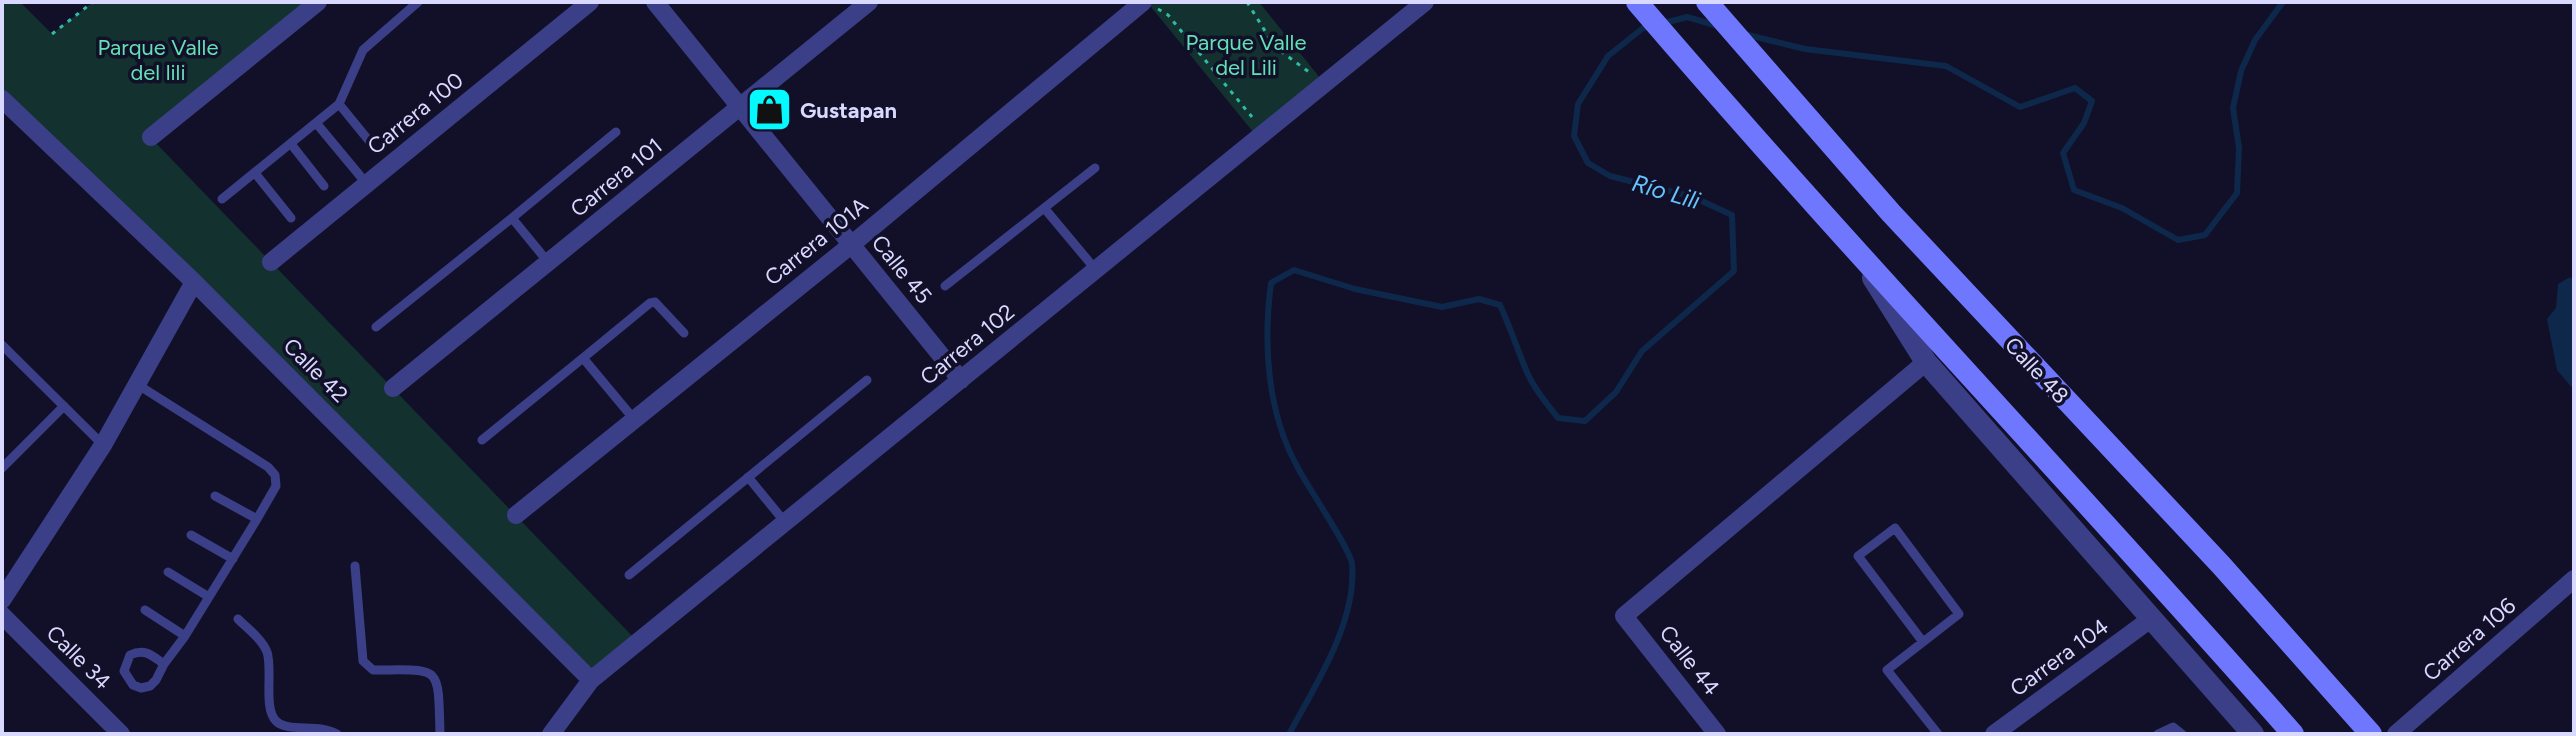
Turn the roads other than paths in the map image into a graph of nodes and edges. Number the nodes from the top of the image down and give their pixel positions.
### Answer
1 (318, 2) edge
2 (418, 2) edge
3 (590, 2) edge
4 (655, 2) edge
5 (869, 2) edge
6 (1146, 2) edge
7 (1425, 2) edge
8 (1637, 2) edge
9 (1707, 2) edge
10 (2, 99) edge
11 (339, 104) junction
12 (740, 107) junction
13 (317, 124) junction
14 (616, 132) dead end
15 (151, 137) dead end
16 (370, 142) dead end
17 (291, 144) junction
18 (1095, 168) dead end
19 (255, 173) junction
20 (366, 183) junction
21 (324, 186) dead end
22 (222, 199) dead end
23 (1045, 209) junction
24 (291, 218) dead end
25 (512, 218) junction
26 (851, 245) junction
27 (1854, 249) junction
28 (271, 262) dead end
29 (548, 262) junction
30 (1096, 270) junction
31 (194, 282) junction
32 (945, 286) dead end
33 (376, 327) dead end
34 (684, 333) dead end
35 (2, 345) edge
36 (583, 358) junction
37 (1926, 362) junction
38 (867, 380) dead end
39 (961, 380) junction
40 (135, 383) junction
41 (393, 388) dead end
42 (64, 406) junction
43 (633, 418) junction
44 (482, 440) dead end
45 (103, 445) junction
46 (2, 468) edge
47 (748, 477) junction
48 (215, 496) dead end
49 (516, 515) dead end
50 (257, 519) junction
51 (784, 521) junction
52 (191, 535) dead end
53 (233, 559) junction
54 (355, 566) dead end
55 (168, 572) dead end
56 (629, 575) dead end
57 (2574, 579) edge
58 (209, 597) junction
59 (2, 600) edge
60 (145, 610) dead end
61 (2, 615) edge
62 (2152, 618) junction
63 (238, 619) dead end
64 (185, 636) junction
65 (1923, 642) junction
66 (164, 664) junction
67 (591, 680) junction
68 (121, 734) edge
69 (337, 734) edge
70 (440, 734) edge
71 (551, 734) edge
72 (1717, 734) edge
73 (1938, 734) edge
74 (1994, 734) edge
75 (2158, 734) edge
76 (2182, 734) edge
77 (2253, 734) edge
78 (2293, 734) edge
79 (2371, 734) edge
80 (2396, 734) edge

1 - 15 street
2 - 11 lane
3 - 20 street, Carrera 100
4 - 12 street, Calle 45
5 - 12 street, Carrera 101
6 - 26 street, Carrera 101A
7 - 30 street, Carrera 102
8 - 27 main road
9 - 79 main road, Calle 48
10 - 31 street, Calle 42
11 - 13 lane
11 - 16 lane
12 - 26 street, Calle 45
12 - 29 street, Carrera 101
13 - 17 lane
13 - 20 lane
14 - 25 lane
17 - 19 lane
17 - 21 lane
18 - 23 lane
19 - 22 lane
19 - 24 lane
20 - 28 street, Carrera 100
23 - 30 lane
23 - 32 lane
25 - 29 lane
25 - 33 lane
26 - 39 street, Calle 45
26 - 43 street, Carrera 101A
27 - 37 street
27 - 78 main road
29 - 41 street, Carrera 101
30 - 39 street, Carrera 102
31 - 40 street
31 - 67 street, Calle 42
34 - 36 lane
35 - 42 lane
36 - 43 lane
36 - 44 lane
37 - 62 street
37 - 72 street, Calle 44
38 - 47 lane
39 - 51 street, Carrera 102
40 - 45 street
40 - 50 lane
42 - 45 lane
42 - 46 lane
43 - 49 street, Carrera 101A
45 - 59 street
47 - 51 lane
47 - 56 lane
48 - 50 lane
50 - 53 lane
51 - 67 street, Carrera 102
52 - 53 lane
53 - 58 lane
54 - 70 lane
55 - 58 lane
57 - 80 street, Carrera 106
58 - 64 lane
60 - 64 lane
61 - 68 street, Calle 34
62 - 74 street, Carrera 104
62 - 77 street
63 - 69 lane
64 - 66 lane
65 - 65 lane
65 - 73 lane
66 - 66 lane
67 - 71 street, Carrera 102
75 - 76 lane

